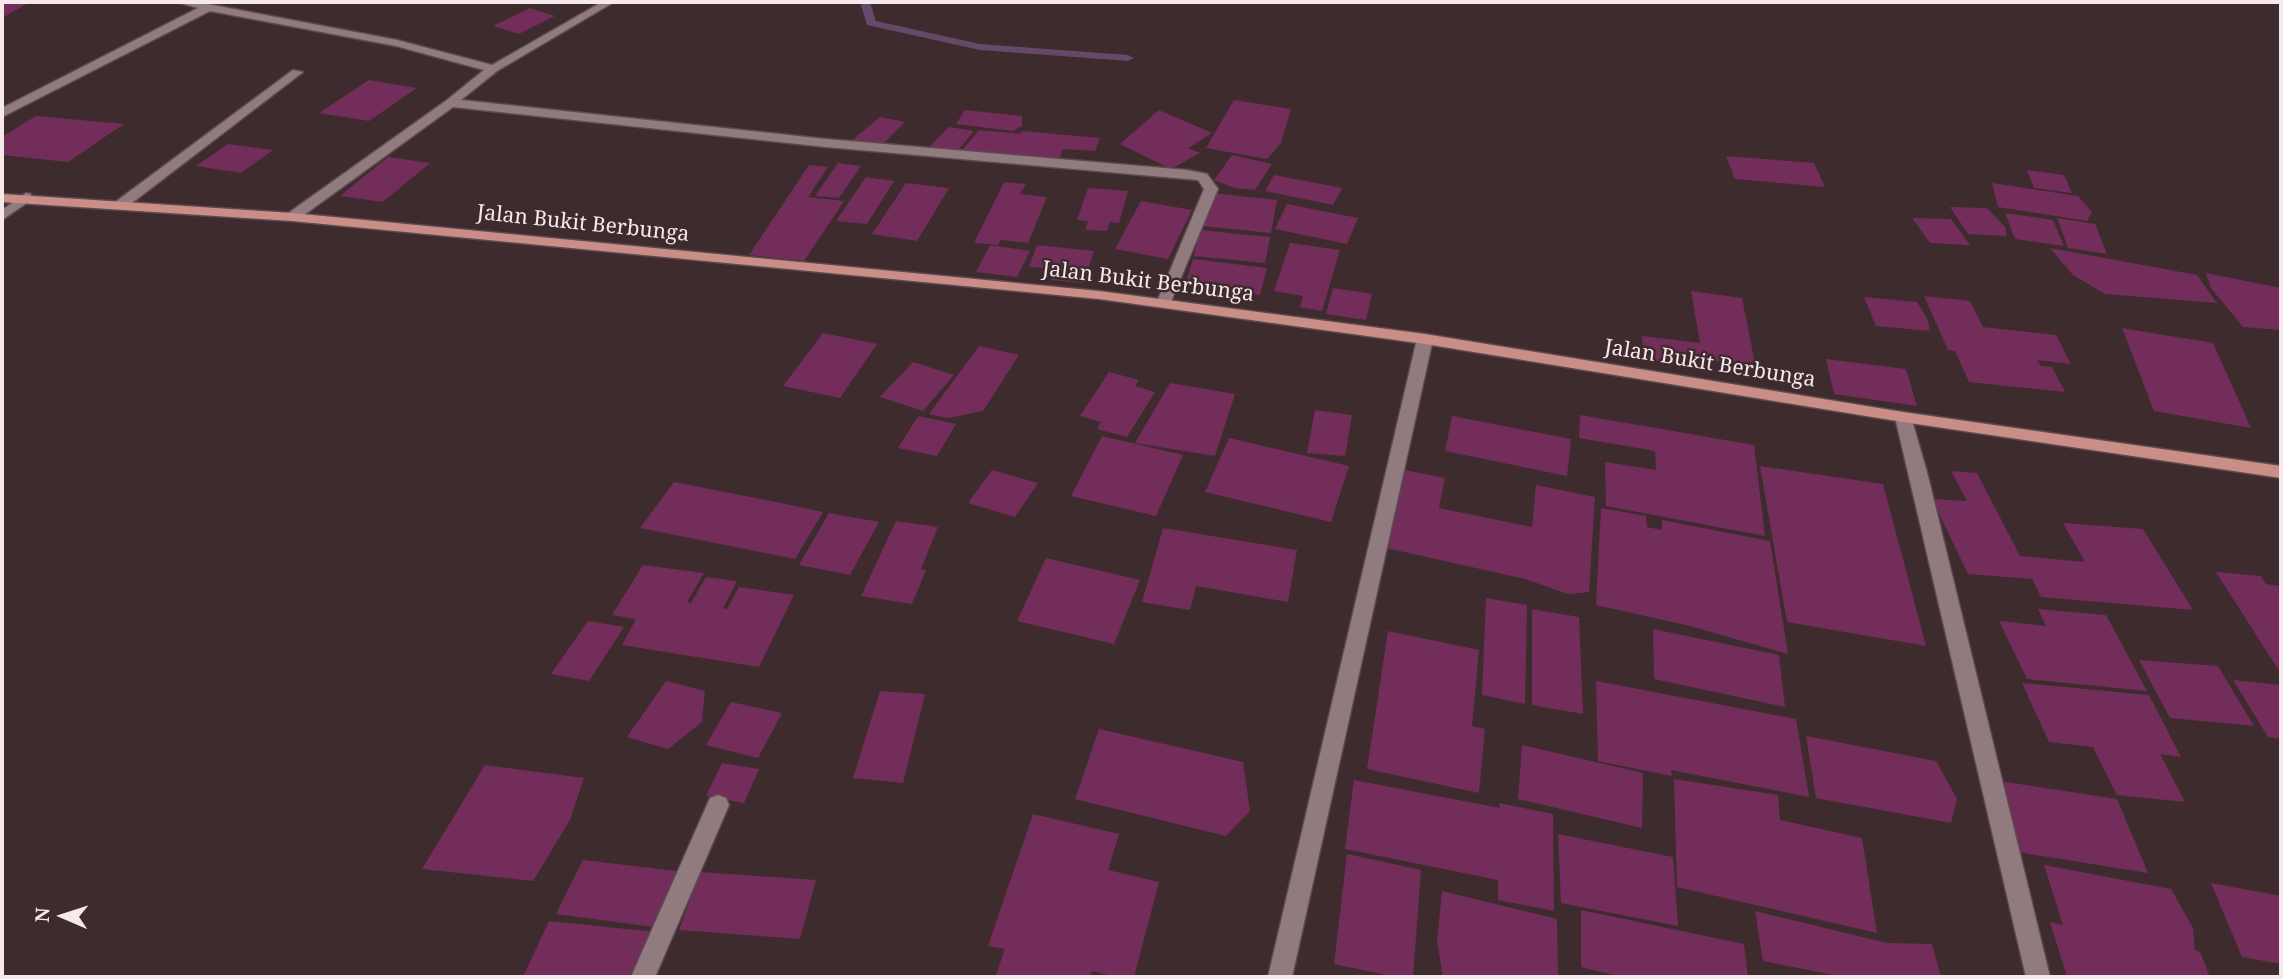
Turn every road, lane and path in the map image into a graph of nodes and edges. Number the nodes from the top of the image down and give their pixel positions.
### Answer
1 (182, 2) edge
2 (609, 2) edge
3 (209, 7) junction
4 (493, 69) junction
5 (297, 72) dead end
6 (451, 103) junction
7 (2, 113) edge
8 (26, 197) junction
9 (2, 198) edge
10 (119, 206) junction
11 (2, 216) edge
12 (292, 218) junction
13 (1163, 304) junction
14 (1425, 339) junction
15 (1903, 417) junction
16 (2281, 472) edge
17 (718, 805) dead end
18 (643, 977) edge
19 (1280, 977) edge
20 (2038, 977) edge

1 - 3 street
2 - 4 street
3 - 4 street
3 - 7 street
4 - 6 street
5 - 10 street
6 - 12 street
6 - 13 street
8 - 9 main road, Jalan Bukit Berbunga
8 - 10 main road, Jalan Bukit Berbunga
8 - 11 street
10 - 12 main road, Jalan Bukit Berbunga
12 - 13 main road, Jalan Bukit Berbunga
13 - 14 main road, Jalan Bukit Berbunga
14 - 15 main road, Jalan Bukit Berbunga
14 - 19 street
15 - 16 main road, Jalan Bukit Berbunga
15 - 20 street
17 - 18 street

